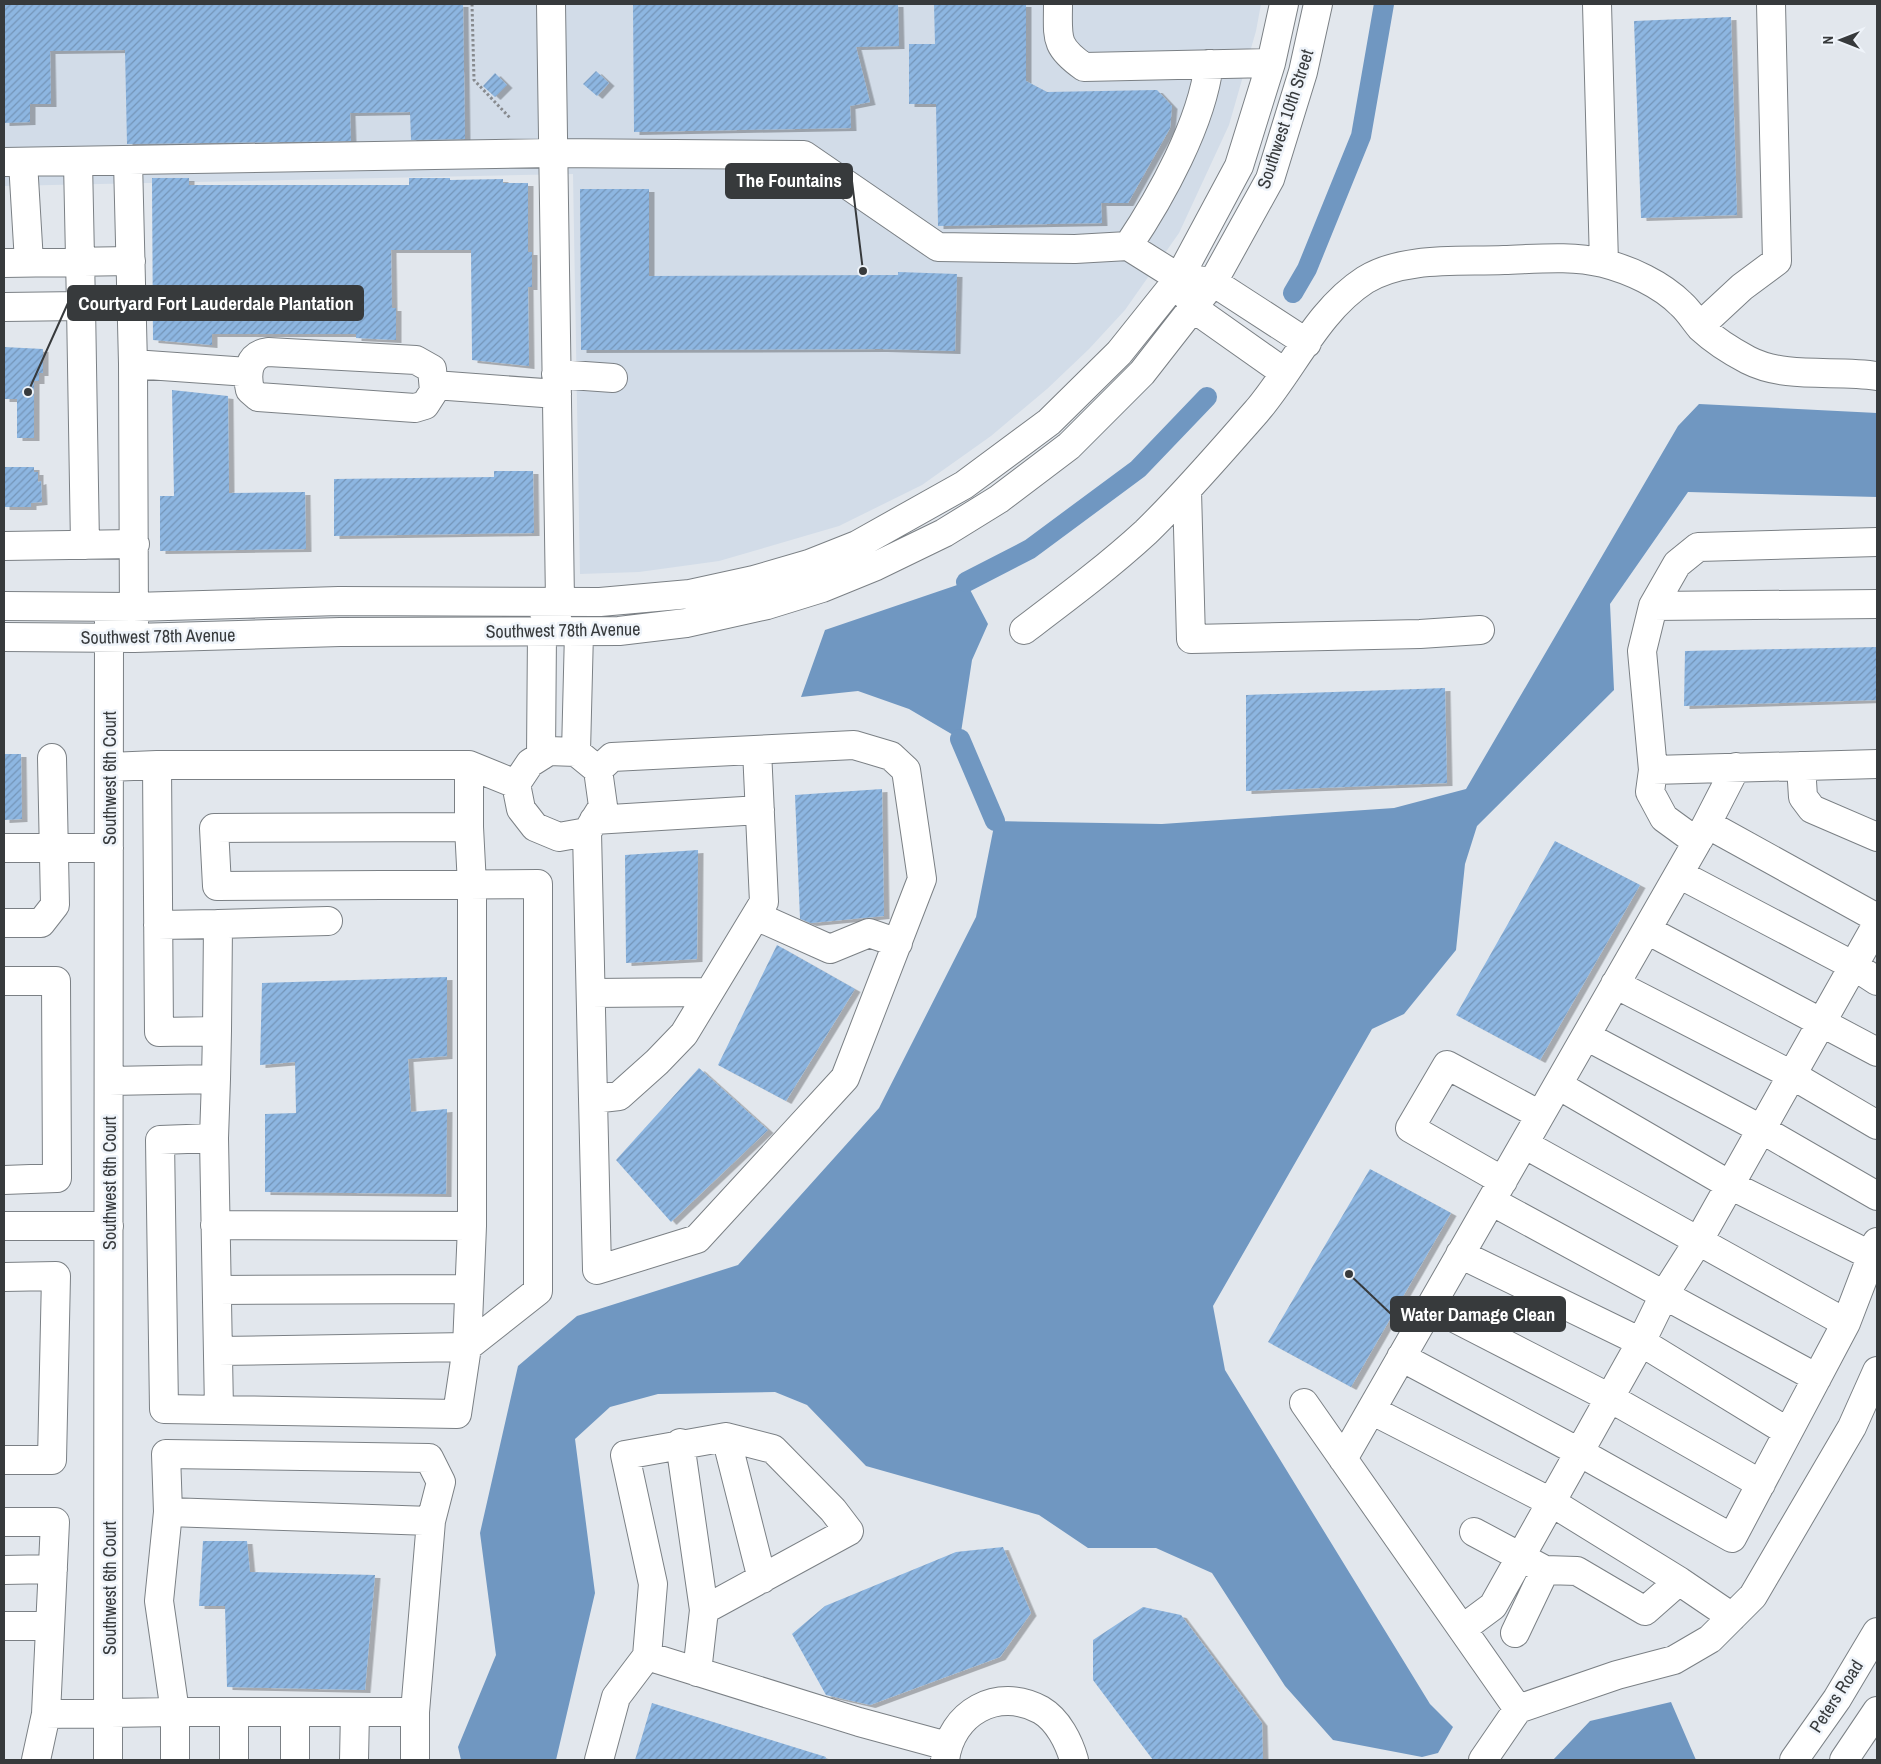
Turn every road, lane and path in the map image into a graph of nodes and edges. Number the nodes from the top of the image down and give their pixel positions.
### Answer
1 (472, 4) edge
2 (551, 4) edge
3 (1058, 4) edge
4 (1284, 4) edge
5 (1318, 4) edge
6 (1597, 4) edge
7 (1771, 4) edge
8 (1271, 63) junction
9 (1209, 64) junction
10 (511, 119) dead end
11 (554, 153) junction
12 (128, 161) junction
13 (14, 162) edge
14 (78, 162) junction
15 (1128, 246) junction
16 (79, 261) junction
17 (131, 261) junction
18 (16, 262) edge
19 (1604, 263) junction
20 (1179, 278) junction
21 (1213, 282) junction
22 (81, 306) junction
23 (4, 307) edge
24 (1193, 308) junction
25 (1700, 326) junction
26 (1306, 343) junction
27 (134, 364) junction
28 (248, 372) junction
29 (1285, 373) junction
30 (1877, 376) edge
31 (613, 378) dead end
32 (557, 384) junction
33 (434, 385) junction
34 (1187, 490) junction
35 (1877, 542) edge
36 (135, 544) junction
37 (85, 545) junction
38 (4, 546) edge
39 (560, 601) junction
40 (600, 602) junction
41 (1877, 604) edge
42 (4, 606) edge
43 (1653, 606) junction
44 (121, 607) junction
45 (1024, 630) dead end
46 (1480, 630) dead end
47 (505, 632) junction
48 (542, 632) junction
49 (579, 632) junction
50 (4, 637) edge
51 (121, 638) junction
52 (757, 750) junction
53 (576, 752) junction
54 (541, 756) junction
55 (52, 758) dead end
56 (1877, 764) edge
57 (157, 765) junction
58 (469, 765) junction
59 (1800, 766) junction
60 (109, 767) junction
61 (1736, 768) junction
62 (598, 770) junction
63 (1653, 770) junction
64 (516, 784) junction
65 (760, 810) junction
66 (590, 826) junction
67 (469, 827) junction
68 (1702, 833) junction
69 (1877, 837) edge
70 (4, 848) edge
71 (54, 848) junction
72 (109, 848) junction
73 (1679, 874) junction
74 (472, 886) junction
75 (756, 916) junction
76 (1877, 918) edge
77 (328, 921) dead end
78 (4, 924) edge
79 (218, 924) junction
80 (1877, 924) edge
81 (158, 925) junction
82 (1647, 930) junction
83 (898, 943) junction
84 (1854, 966) junction
85 (4, 981) edge
86 (1877, 981) edge
87 (1615, 984) junction
88 (709, 992) junction
89 (591, 993) junction
90 (1821, 1023) junction
91 (217, 1031) junction
92 (1586, 1036) junction
93 (1877, 1052) edge
94 (1792, 1075) junction
95 (216, 1079) junction
96 (109, 1081) junction
97 (1558, 1085) junction
98 (593, 1098) junction
99 (1540, 1116) junction
100 (1877, 1125) edge
101 (1761, 1129) junction
102 (214, 1138) junction
103 (1524, 1144) junction
104 (4, 1180) edge
105 (1730, 1185) junction
106 (1497, 1191) junction
107 (1877, 1196) edge
108 (215, 1225) junction
109 (4, 1226) edge
110 (109, 1226) junction
111 (472, 1226) junction
112 (1699, 1240) junction
113 (1874, 1249) edge
114 (1460, 1254) junction
115 (4, 1277) edge
116 (469, 1289) junction
117 (217, 1290) junction
118 (1664, 1295) junction
119 (1431, 1306) junction
120 (1846, 1323) junction
121 (1641, 1342) junction
122 (467, 1347) junction
123 (218, 1352) junction
124 (1401, 1357) junction
125 (1877, 1371) edge
126 (1817, 1378) junction
127 (1610, 1398) junction
128 (1304, 1402) dead end
129 (219, 1410) junction
130 (1371, 1410) junction
131 (1788, 1432) junction
132 (726, 1437) junction
133 (680, 1444) junction
134 (1580, 1452) junction
135 (1343, 1459) junction
136 (4, 1460) edge
137 (1761, 1484) junction
138 (1551, 1502) junction
139 (168, 1512) junction
140 (431, 1521) junction
141 (4, 1522) edge
142 (1474, 1532) dead end
143 (1521, 1555) junction
144 (53, 1569) junction
145 (4, 1570) edge
146 (1545, 1570) junction
147 (762, 1579) junction
148 (1679, 1581) junction
149 (704, 1610) junction
150 (1732, 1617) junction
151 (4, 1626) edge
152 (50, 1626) junction
153 (1462, 1629) junction
154 (1877, 1632) edge
155 (1515, 1634) dead end
156 (647, 1656) junction
157 (697, 1672) junction
158 (1518, 1708) junction
159 (1877, 1711) edge
160 (175, 1712) junction
161 (234, 1712) junction
162 (296, 1712) junction
163 (354, 1712) junction
164 (415, 1712) junction
165 (109, 1713) junction
166 (46, 1714) junction
167 (946, 1753) edge
168 (36, 1760) edge
169 (108, 1760) edge
170 (175, 1760) edge
171 (234, 1760) edge
172 (295, 1760) edge
173 (354, 1760) edge
174 (415, 1760) edge
175 (599, 1760) edge
176 (1074, 1760) edge
177 (1483, 1760) edge
178 (1794, 1760) edge
179 (1844, 1760) edge

1 - 10 path
2 - 11 street
3 - 9 street
4 - 8 street, Southwest 10th Street
5 - 21 street, Southwest 10th Street
6 - 19 street
7 - 25 street
8 - 9 street
8 - 20 street, Southwest 10th Street
9 - 15 street
11 - 12 street
11 - 15 street
11 - 32 street
12 - 14 street
12 - 17 street, Southwest 6th Court
13 - 14 street
13 - 18 street
14 - 16 street
15 - 20 street
16 - 17 street
16 - 18 street
16 - 22 street
17 - 27 street, Southwest 6th Court
19 - 25 street
19 - 26 street
20 - 21 street
20 - 24 street
20 - 40 street, Southwest 78th Avenue
21 - 24 street, Southwest 78th Avenue
21 - 26 street
22 - 23 street
22 - 37 street
24 - 29 street
24 - 49 street, Southwest 78th Avenue
25 - 30 street
26 - 29 street
27 - 28 street
27 - 36 street, Southwest 6th Court
28 - 33 street
28 - 33 street
29 - 34 street
31 - 32 street
32 - 33 street
32 - 39 street
34 - 45 street
34 - 46 street
35 - 43 street
36 - 37 street
36 - 44 street, Southwest 6th Court
37 - 38 street
39 - 40 street, Southwest 78th Avenue
39 - 44 street, Southwest 78th Avenue
39 - 47 street
40 - 48 street
41 - 43 street
42 - 44 street, Southwest 78th Avenue
43 - 63 street
44 - 51 street, Southwest 6th Court
47 - 48 street, Southwest 78th Avenue
47 - 51 street, Southwest 78th Avenue
48 - 49 street, Southwest 78th Avenue
48 - 54 street
49 - 53 street
50 - 51 street, Southwest 78th Avenue
51 - 60 street, Southwest 6th Court
52 - 62 street
52 - 65 street
52 - 83 street
53 - 54 street
53 - 62 street
54 - 64 street
55 - 71 street
56 - 59 street
57 - 58 street
57 - 60 street
57 - 81 street
58 - 64 street
58 - 67 street
59 - 61 street
59 - 69 street
60 - 72 street, Southwest 6th Court
61 - 63 street
61 - 68 street
62 - 66 street
63 - 68 street
64 - 66 street
65 - 66 street
65 - 75 street
66 - 89 street
67 - 74 street
67 - 74 street
68 - 73 street
68 - 76 street
70 - 71 street
71 - 72 street
71 - 78 street
72 - 96 street, Southwest 6th Court
73 - 82 street
73 - 84 street
74 - 111 street
74 - 122 street
75 - 83 street
75 - 88 street
77 - 79 street
79 - 81 street
79 - 91 street
80 - 84 street
81 - 91 street
82 - 87 street
82 - 90 street
83 - 98 street
84 - 86 street
84 - 90 street
85 - 104 street
87 - 92 street
87 - 94 street
88 - 89 street
88 - 98 street
89 - 98 street
90 - 93 street
90 - 94 street
91 - 95 street
92 - 97 street
92 - 101 street
94 - 100 street
94 - 101 street
95 - 96 street
95 - 102 street
96 - 110 street, Southwest 6th Court
97 - 99 street
97 - 105 street
99 - 103 street
99 - 106 street
101 - 105 street
101 - 107 street
102 - 108 street
102 - 129 street
103 - 106 street
103 - 112 street
105 - 112 street
105 - 113 street
106 - 114 street
106 - 118 street
108 - 111 street
108 - 117 street
109 - 110 street
110 - 165 street, Southwest 6th Court
111 - 116 street
112 - 118 street
112 - 120 street
113 - 120 street
114 - 119 street
114 - 121 street
115 - 136 street
116 - 117 street
116 - 122 street
117 - 123 street
118 - 121 street
118 - 126 street
119 - 124 street
119 - 127 street
120 - 126 street
121 - 127 street
121 - 131 street
122 - 123 street
122 - 129 street
123 - 129 street
124 - 130 street
124 - 134 street
125 - 150 street
126 - 131 street
127 - 134 street
127 - 137 street
128 - 135 street
130 - 135 street
130 - 138 street
131 - 137 street
132 - 133 street
132 - 147 street
132 - 147 street
133 - 149 street
133 - 156 street
134 - 137 street
134 - 138 street
135 - 153 street
138 - 143 street
138 - 148 street
139 - 140 street
139 - 140 street
139 - 160 street
140 - 164 street
141 - 144 street
142 - 143 street
143 - 146 street
143 - 153 street
144 - 145 street
144 - 152 street
146 - 148 street
146 - 155 street
147 - 149 street
148 - 150 street
149 - 157 street
150 - 158 street
151 - 152 street
152 - 166 street
153 - 158 street
154 - 178 street, Peters Road
156 - 157 street
156 - 175 street
157 - 167 street
158 - 177 street
159 - 179 street
160 - 161 street
160 - 165 street
160 - 170 street
161 - 162 street
161 - 171 street
162 - 163 street
162 - 172 street
163 - 164 street
163 - 173 street
164 - 174 street
165 - 166 street
165 - 169 street, Southwest 6th Court
166 - 168 street
167 - 176 street

